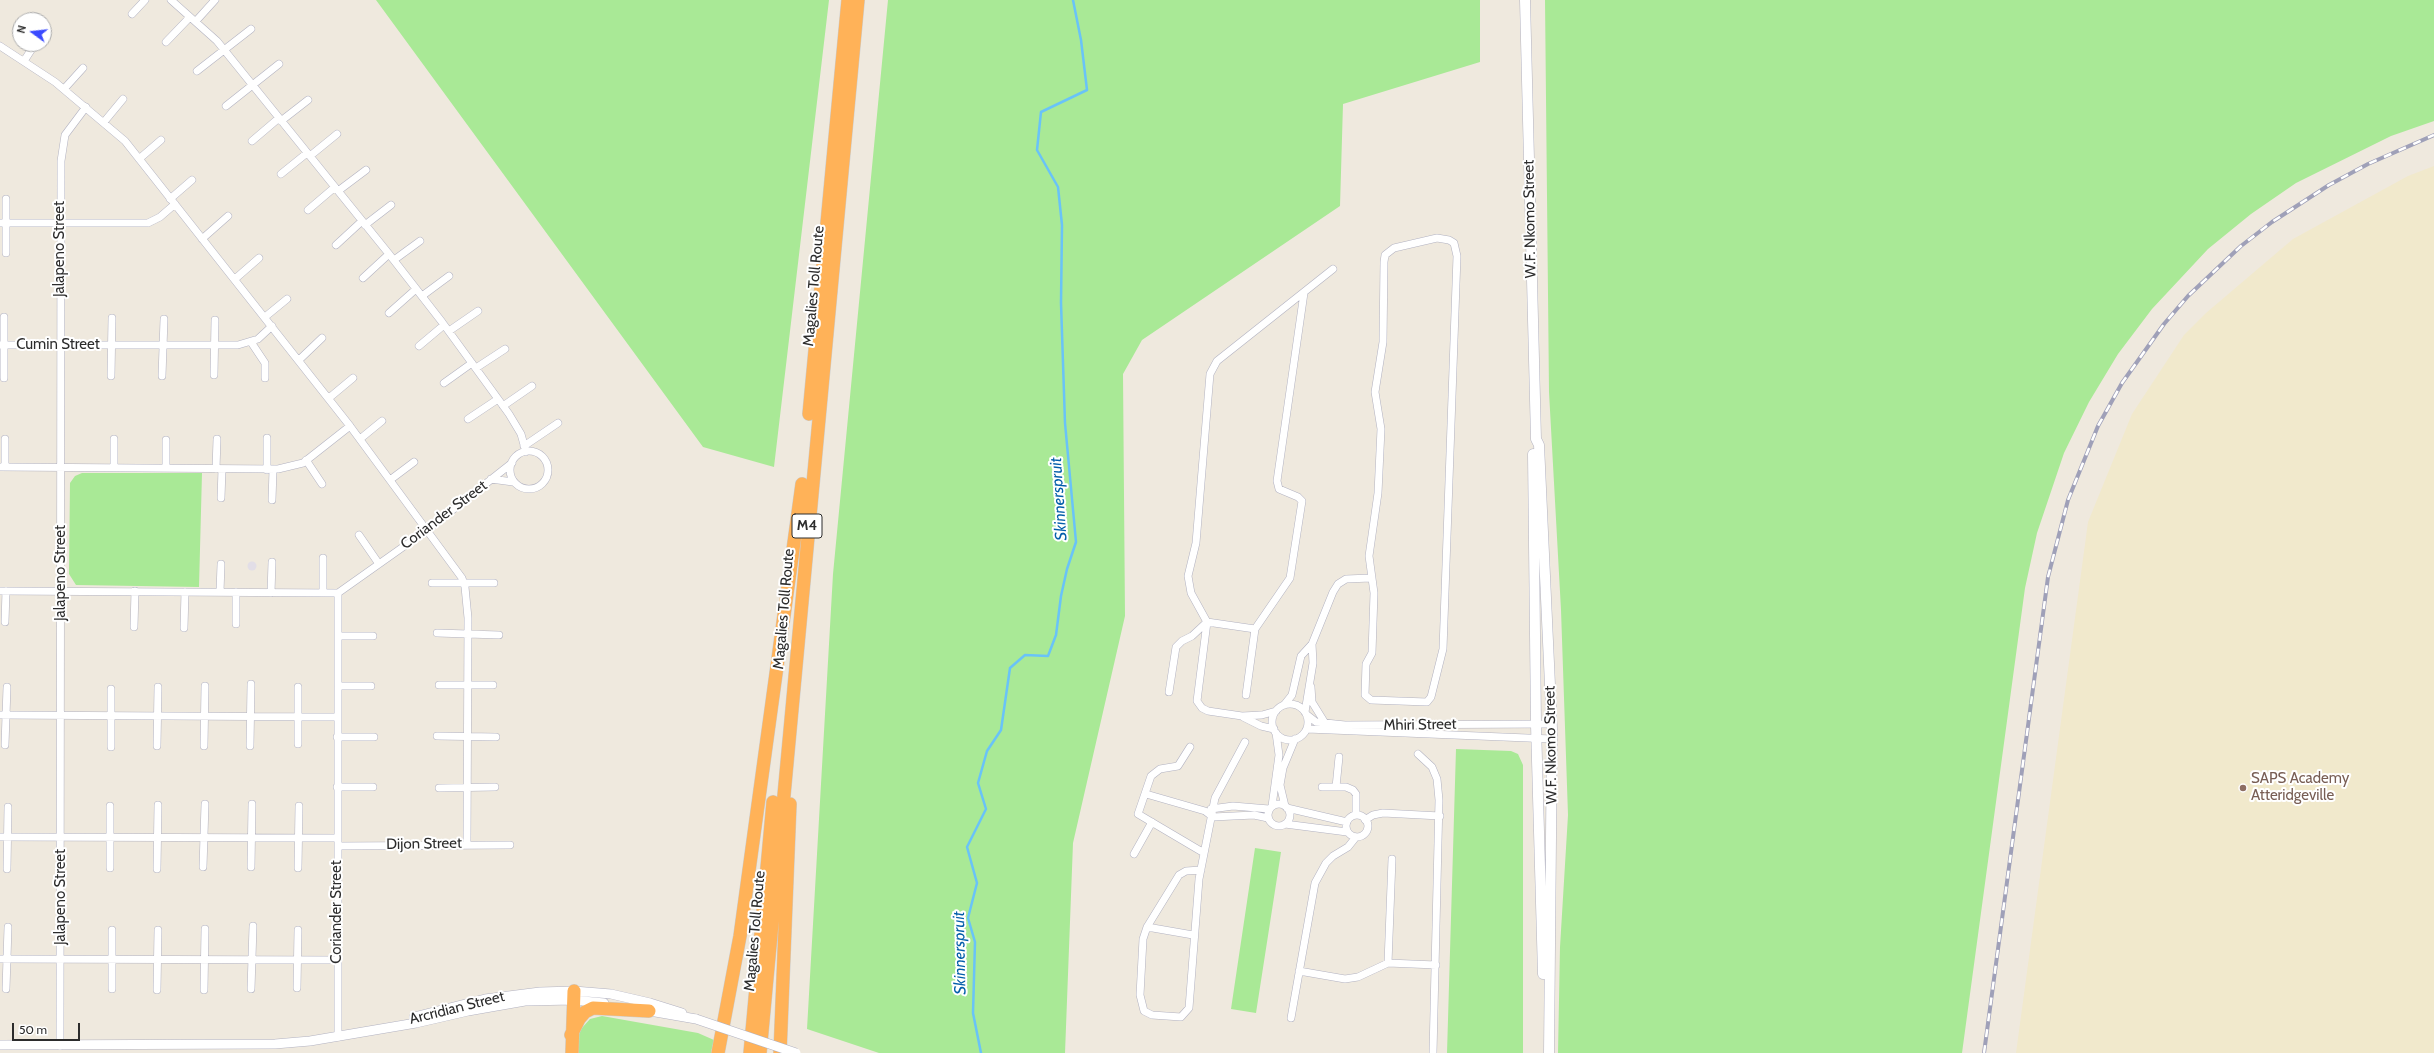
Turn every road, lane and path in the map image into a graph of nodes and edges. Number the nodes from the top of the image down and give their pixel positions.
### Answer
1 (145, 0) edge
2 (171, 0) edge
3 (215, 0) edge
4 (848, 0) edge
5 (858, 0) edge
6 (1525, 0) edge
7 (132, 14) dead end
8 (193, 19) junction
9 (251, 29) dead end
10 (166, 42) dead end
11 (0, 46) edge
12 (224, 50) junction
13 (30, 52) edge
14 (24, 61) junction
15 (279, 64) dead end
16 (83, 68) dead end
17 (197, 72) dead end
18 (253, 86) junction
19 (64, 89) junction
20 (123, 99) dead end
21 (308, 100) dead end
22 (226, 106) dead end
23 (86, 107) junction
24 (280, 119) junction
25 (104, 122) junction
26 (337, 134) dead end
27 (161, 140) dead end
28 (252, 140) dead end
29 (309, 155) junction
30 (139, 159) junction
31 (366, 170) dead end
32 (281, 174) dead end
33 (192, 180) dead end
34 (337, 189) junction
35 (6, 199) dead end
36 (172, 202) junction
37 (392, 205) dead end
38 (308, 210) dead end
39 (228, 216) dead end
40 (60, 222) junction
41 (3, 223) edge
42 (364, 223) junction
43 (202, 239) junction
44 (420, 241) dead end
45 (336, 244) dead end
46 (6, 253) dead end
47 (392, 257) junction
48 (258, 258) dead end
49 (1333, 269) dead end
50 (449, 276) dead end
51 (363, 278) dead end
52 (235, 279) junction
53 (416, 289) junction
54 (1304, 293) junction
55 (422, 296) junction
56 (287, 299) dead end
57 (478, 311) dead end
58 (389, 313) dead end
59 (4, 317) dead end
60 (265, 317) junction
61 (112, 318) dead end
62 (164, 319) dead end
63 (215, 320) dead end
64 (272, 326) junction
65 (446, 328) junction
66 (322, 338) dead end
67 (251, 342) junction
68 (2, 345) edge
69 (61, 345) junction
70 (112, 345) junction
71 (164, 345) junction
72 (215, 345) junction
73 (419, 346) dead end
74 (505, 349) dead end
75 (298, 360) junction
76 (474, 366) junction
77 (214, 375) dead end
78 (111, 376) dead end
79 (162, 376) dead end
80 (4, 378) dead end
81 (265, 378) dead end
82 (354, 378) dead end
83 (444, 383) dead end
84 (532, 386) dead end
85 (329, 398) junction
86 (498, 399) junction
87 (503, 406) junction
88 (468, 419) dead end
89 (382, 421) dead end
90 (558, 423) dead end
91 (350, 426) junction
92 (217, 438) dead end
93 (267, 438) dead end
94 (5, 439) dead end
95 (114, 439) dead end
96 (360, 439) junction
97 (1536, 439) junction
98 (166, 440) dead end
99 (525, 449) junction
100 (306, 460) junction
101 (414, 462) dead end
102 (512, 462) junction
103 (2, 467) edge
104 (61, 467) junction
105 (114, 468) junction
106 (166, 468) junction
107 (219, 469) junction
108 (270, 470) junction
109 (491, 479) junction
110 (390, 480) junction
111 (513, 482) junction
112 (322, 484) dead end
113 (807, 484) junction
114 (221, 498) dead end
115 (272, 500) dead end
116 (427, 530) junction
117 (359, 535) dead end
118 (323, 558) dead end
119 (272, 562) dead end
120 (221, 564) dead end
121 (379, 564) junction
122 (1372, 578) junction
123 (432, 583) dead end
124 (494, 583) dead end
125 (464, 584) junction
126 (3, 591) edge
127 (61, 591) junction
128 (134, 591) junction
129 (185, 592) junction
130 (220, 592) junction
131 (236, 592) junction
132 (271, 593) junction
133 (323, 593) junction
134 (338, 593) junction
135 (5, 622) dead end
136 (1207, 622) junction
137 (236, 624) dead end
138 (134, 627) dead end
139 (184, 628) dead end
140 (1255, 629) junction
141 (437, 634) dead end
142 (468, 634) junction
143 (499, 635) dead end
144 (338, 636) junction
145 (373, 636) dead end
146 (1312, 644) junction
147 (1311, 679) junction
148 (251, 684) dead end
149 (467, 684) junction
150 (439, 685) dead end
151 (493, 685) dead end
152 (205, 686) dead end
153 (338, 686) junction
154 (371, 686) dead end
155 (7, 687) dead end
156 (158, 687) dead end
157 (298, 687) dead end
158 (111, 689) dead end
159 (1169, 692) dead end
160 (1246, 695) dead end
161 (1284, 705) junction
162 (1276, 711) junction
163 (1306, 713) junction
164 (3, 715) edge
165 (62, 715) junction
166 (111, 715) junction
167 (158, 716) junction
168 (204, 716) junction
169 (251, 716) junction
170 (1242, 716) junction
171 (299, 717) junction
172 (338, 717) junction
173 (1325, 723) junction
174 (1552, 724) junction
175 (1536, 725) junction
176 (1307, 729) junction
177 (1275, 731) junction
178 (437, 736) dead end
179 (466, 736) junction
180 (337, 737) junction
181 (374, 737) dead end
182 (496, 737) dead end
183 (1295, 739) junction
184 (1536, 739) junction
185 (1552, 739) junction
186 (1245, 742) dead end
187 (298, 744) dead end
188 (5, 745) dead end
189 (158, 746) dead end
190 (204, 746) dead end
191 (250, 746) dead end
192 (1190, 747) dead end
193 (111, 748) dead end
194 (1418, 754) dead end
195 (1339, 758) dead end
196 (338, 787) junction
197 (466, 787) junction
198 (495, 787) dead end
199 (1322, 787) dead end
200 (1336, 787) junction
201 (373, 788) dead end
202 (438, 788) dead end
203 (1146, 794) junction
204 (205, 804) dead end
205 (252, 804) dead end
206 (158, 805) dead end
207 (110, 806) dead end
208 (299, 806) dead end
209 (8, 807) dead end
210 (1245, 807) junction
211 (1271, 807) junction
212 (1286, 807) junction
213 (1214, 808) junction
214 (1205, 811) junction
215 (1247, 815) junction
216 (1317, 815) junction
217 (1356, 816) junction
218 (1440, 816) junction
219 (1213, 817) junction
220 (1268, 818) junction
221 (1365, 820) junction
222 (1152, 822) junction
223 (1347, 822) junction
224 (1285, 824) junction
225 (1314, 828) junction
226 (1348, 832) junction
227 (4, 837) edge
228 (60, 837) junction
229 (110, 837) junction
230 (158, 837) junction
231 (204, 837) junction
232 (1356, 837) junction
233 (251, 838) junction
234 (298, 838) junction
235 (338, 838) junction
236 (467, 844) junction
237 (510, 844) dead end
238 (338, 846) junction
239 (1204, 853) junction
240 (1134, 854) dead end
241 (1392, 859) dead end
242 (203, 867) dead end
243 (251, 867) dead end
244 (6, 868) dead end
245 (110, 868) dead end
246 (298, 868) dead end
247 (157, 869) dead end
248 (1201, 870) junction
249 (253, 926) dead end
250 (8, 927) dead end
251 (1147, 927) junction
252 (205, 929) dead end
253 (112, 930) dead end
254 (158, 930) dead end
255 (298, 930) dead end
256 (1193, 935) junction
257 (112, 958) junction
258 (4, 959) edge
259 (61, 959) junction
260 (158, 959) junction
261 (204, 960) junction
262 (251, 960) junction
263 (298, 960) junction
264 (337, 960) junction
265 (1388, 962) junction
266 (1436, 964) junction
267 (1299, 971) junction
268 (297, 988) dead end
269 (6, 989) dead end
270 (112, 989) dead end
271 (251, 989) dead end
272 (157, 990) dead end
273 (204, 990) dead end
274 (574, 996) junction
275 (649, 1011) junction
276 (692, 1018) junction
277 (1291, 1018) dead end
278 (571, 1035) junction
279 (338, 1037) junction
280 (0, 1045) edge
281 (60, 1046) junction
282 (572, 1053) edge
283 (718, 1053) edge
284 (750, 1053) edge
285 (760, 1053) edge
286 (780, 1053) edge
287 (796, 1053) edge
288 (1433, 1053) edge
289 (1544, 1053) edge
290 (1549, 1053) edge

1 - 7 street
2 - 8 street
3 - 8 street
4 - 113 highway, Magalies Toll Route / M4
5 - 113 highway, Magalies Toll Route / M4
6 - 97 main road, W.F. Nkomo Street
8 - 10 street
8 - 12 street
9 - 12 street
11 - 14 street
12 - 17 street
12 - 18 street
13 - 14 street
14 - 19 street
15 - 18 street
16 - 19 street
18 - 22 street
18 - 24 street
19 - 23 street
20 - 25 street
21 - 24 street
23 - 25 street
23 - 40 street, Jalapeno Street
24 - 28 street
24 - 29 street
25 - 30 street
26 - 29 street
27 - 30 street
29 - 32 street
29 - 34 street
30 - 36 street
31 - 34 street
33 - 36 street
34 - 38 street
34 - 42 street
35 - 41 street
36 - 40 street
36 - 43 street
37 - 42 street
39 - 43 street
40 - 41 street
40 - 69 street, Jalapeno Street
41 - 46 street
42 - 45 street
42 - 47 street
43 - 52 street
44 - 47 street
47 - 51 street
47 - 53 street
48 - 52 street
49 - 54 street
50 - 55 street
52 - 60 street
53 - 55 street
53 - 58 street
54 - 136 street
54 - 140 street
55 - 65 street
56 - 60 street
57 - 65 street
59 - 68 street, Cumin Street
60 - 64 street
61 - 70 street, Cumin Street
62 - 71 street
63 - 72 street
64 - 67 street, Cumin Street
64 - 75 street
65 - 73 street
65 - 76 street
66 - 75 street
67 - 72 street, Cumin Street
67 - 81 street
68 - 69 street, Cumin Street
68 - 80 street, Cumin Street
69 - 70 street, Cumin Street
69 - 104 street, Jalapeno Street
70 - 71 street, Cumin Street
70 - 78 street, Cumin Street
71 - 72 street, Cumin Street
71 - 79 street
72 - 77 street
74 - 76 street
75 - 85 street
76 - 83 street
76 - 86 street
82 - 85 street
84 - 87 street
85 - 91 street
86 - 87 street
86 - 88 street
87 - 99 street
89 - 96 street
90 - 99 street
91 - 96 street
91 - 100 street
92 - 107 street
93 - 108 street
94 - 103 street
95 - 105 street
96 - 110 street
97 - 174 main road, W.F. Nkomo Street
97 - 175 main road, W.F. Nkomo Street
98 - 106 street
99 - 102 street
99 - 111 street
100 - 108 street
100 - 112 street
101 - 110 street
102 - 109 street
102 - 111 street
103 - 104 street
104 - 105 street
104 - 127 street, Jalapeno Street
105 - 106 street
106 - 107 street
107 - 108 street
107 - 114 street
108 - 115 street
109 - 111 street, Coriander Street
109 - 116 street, Coriander Street
110 - 116 street
113 - 283 highway
113 - 284 highway, Magalies Toll Route / M4
113 - 285 highway, Magalies Toll Route / M4
113 - 286 highway
116 - 121 street, Coriander Street
116 - 125 street
117 - 121 street
118 - 133 street
119 - 132 street
120 - 130 street
121 - 134 street, Coriander Street
122 - 122 street
122 - 146 street
123 - 125 street
124 - 125 street
125 - 142 street
126 - 127 street
126 - 135 street
127 - 128 street
127 - 165 street, Jalapeno Street
128 - 129 street
128 - 138 street
129 - 130 street
129 - 139 street
130 - 131 street
131 - 132 street
131 - 137 street
132 - 133 street
133 - 134 street
134 - 144 street, Coriander Street
136 - 140 street
136 - 159 street
136 - 170 street
140 - 160 street
141 - 142 street
142 - 143 street
142 - 149 street
144 - 145 street
144 - 153 street, Coriander Street
146 - 147 street
146 - 161 street
147 - 163 street
147 - 173 street
148 - 169 street
149 - 150 street
149 - 151 street
149 - 179 street
152 - 168 street
153 - 154 street
153 - 172 street, Coriander Street
155 - 164 street
156 - 167 street
157 - 171 street
158 - 166 street
161 - 162 street
161 - 163 street
162 - 170 street
162 - 177 street
163 - 173 street, Mhiri Street
163 - 176 street
164 - 165 street
164 - 188 street
165 - 166 street
165 - 228 street, Jalapeno Street
166 - 167 street
166 - 193 street
167 - 168 street
167 - 189 street
168 - 169 street
168 - 190 street
169 - 171 street
169 - 191 street
170 - 177 street
171 - 172 street
171 - 187 street
172 - 180 street, Coriander Street
173 - 175 street, Mhiri Street
174 - 175 street, Mhiri Street
174 - 185 main road, W.F. Nkomo Street
175 - 184 main road, W.F. Nkomo Street
176 - 183 street
176 - 184 street, Mhiri Street
177 - 183 street
177 - 211 street
178 - 179 street
179 - 182 street
179 - 197 street
180 - 181 street
180 - 196 street, Coriander Street
183 - 212 street
184 - 185 street, Mhiri Street
184 - 289 main road, W.F. Nkomo Street
185 - 290 main road, W.F. Nkomo Street
186 - 213 street
192 - 203 street
194 - 218 street
195 - 200 street
196 - 201 street
196 - 235 street, Coriander Street
197 - 198 street
197 - 202 street
197 - 236 street
199 - 200 street
200 - 217 street
203 - 214 street
203 - 222 street
204 - 231 street
205 - 233 street
206 - 230 street
207 - 229 street
208 - 234 street
209 - 227 street
210 - 211 street
210 - 213 street
210 - 215 street
211 - 212 street
211 - 220 street
212 - 216 street
212 - 224 street
213 - 214 street
213 - 219 street
214 - 219 street
215 - 219 street
215 - 220 street
216 - 223 street
216 - 225 street
217 - 221 street
217 - 223 street
218 - 221 street
218 - 266 street
219 - 239 street
220 - 224 street
221 - 232 street
222 - 239 street
222 - 240 street
223 - 226 street
224 - 225 street
225 - 226 street
226 - 232 street
227 - 228 street
227 - 244 street
228 - 229 street
228 - 259 street, Jalapeno Street
229 - 230 street
229 - 245 street
230 - 231 street
230 - 247 street
231 - 233 street
231 - 242 street
232 - 267 street
233 - 234 street
233 - 243 street
234 - 235 street
234 - 246 street
235 - 238 street, Coriander Street
236 - 237 street, Dijon Street
236 - 238 street, Dijon Street
238 - 264 street, Coriander Street
239 - 248 street
241 - 265 street
248 - 251 street
248 - 256 street
249 - 262 street
250 - 258 street
251 - 256 street
251 - 256 street
252 - 261 street
253 - 257 street
254 - 260 street
255 - 263 street
257 - 259 street
257 - 260 street
257 - 270 street
258 - 259 street
258 - 269 street
259 - 281 street, Jalapeno Street
260 - 261 street
260 - 272 street
261 - 262 street
261 - 273 street
262 - 263 street
262 - 271 street
263 - 264 street
263 - 268 street
264 - 279 street, Coriander Street
265 - 266 street
265 - 267 street
266 - 288 street
267 - 277 street
274 - 275 street, Arcridian Street
274 - 276 street, Arcridian Street
274 - 278 highway
274 - 279 street, Arcridian Street
275 - 276 street, Arcridian Street
275 - 278 highway
276 - 287 street, Arcridian Street, bridge
278 - 282 highway
279 - 281 street, Arcridian Street
280 - 281 street, Arcridian Street

